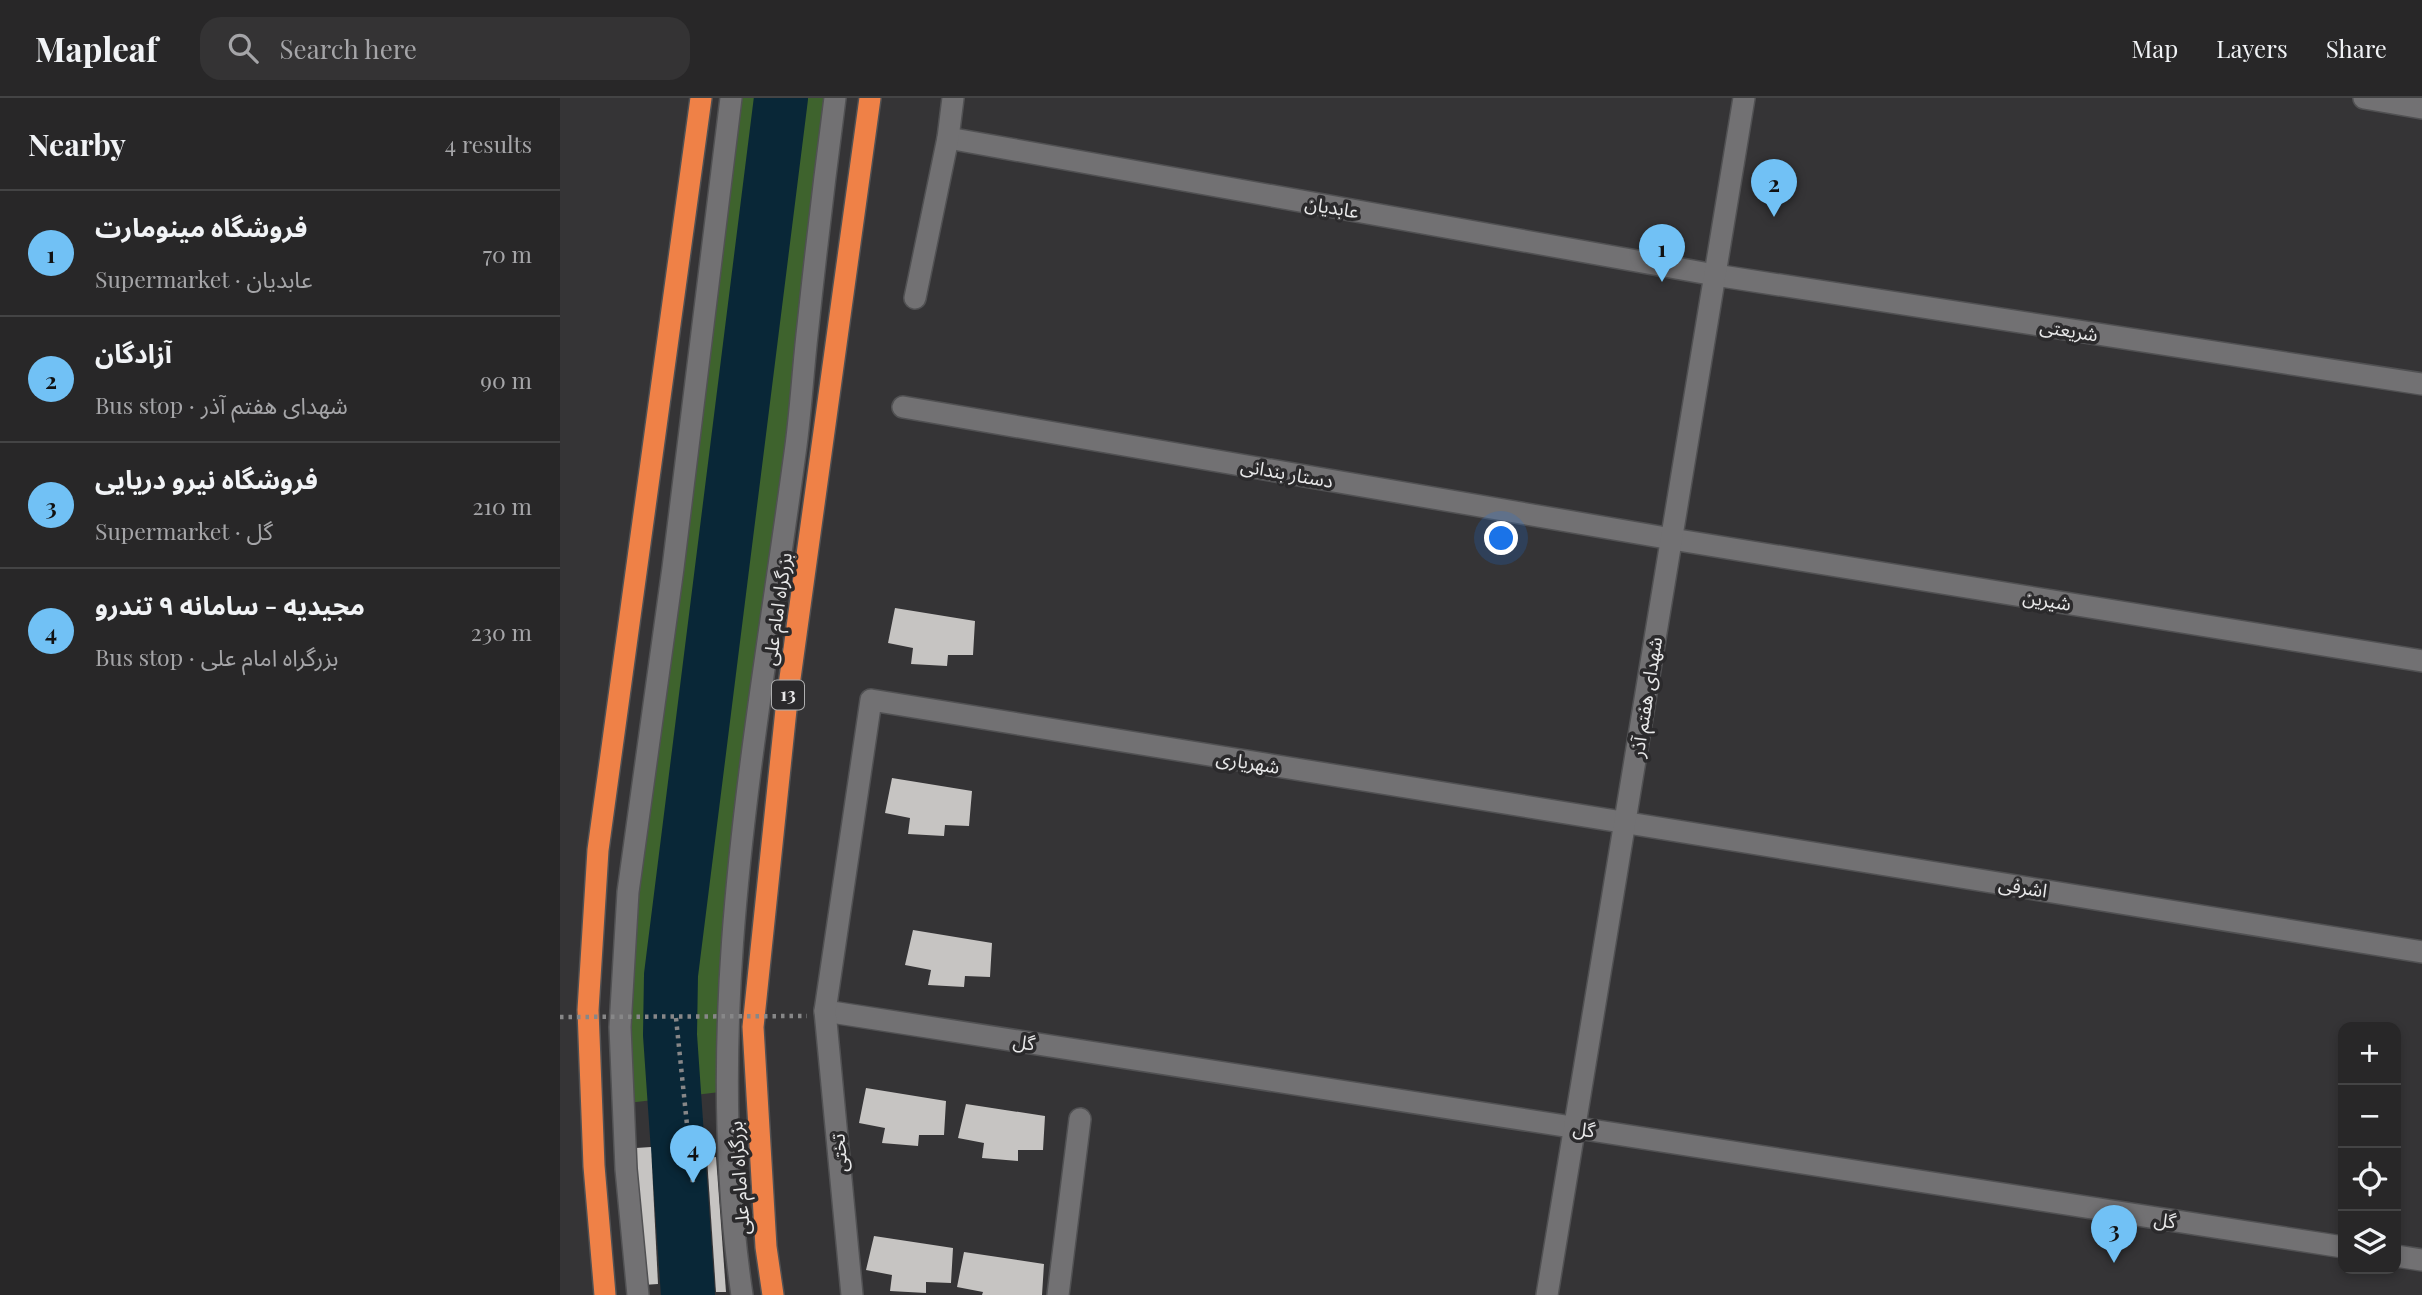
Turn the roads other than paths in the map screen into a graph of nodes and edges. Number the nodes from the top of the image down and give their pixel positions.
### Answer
1 (701, 98) edge
2 (731, 98) edge
3 (835, 98) edge
4 (870, 98) edge
5 (953, 98) edge
6 (1744, 98) edge
7 (2364, 98) edge
8 (2422, 108) edge
9 (948, 138) junction
10 (1715, 275) junction
11 (915, 298) dead end
12 (2422, 384) edge
13 (903, 407) dead end
14 (1672, 539) junction
15 (2422, 661) edge
16 (871, 700) joint
17 (1625, 823) junction
18 (2422, 952) edge
19 (816, 1014) junction
20 (1080, 1119) dead end
21 (1574, 1127) junction
22 (2338, 1247) edge
23 (2401, 1257) edge
24 (2422, 1260) edge
25 (605, 1295) edge
26 (638, 1295) edge
27 (742, 1295) edge
28 (773, 1295) edge
29 (852, 1295) edge
30 (1058, 1295) edge
31 (1547, 1295) edge

1 - 25 highway
2 - 26 street
3 - 27 street
4 - 28 highway, بزرگراه امام علی / 13
5 - 9 street
6 - 10 street, شهدای هفتم آذر
7 - 8 street
9 - 10 street, عابدیان
9 - 11 street
10 - 12 street, شریعتی
10 - 14 street, شهدای هفتم آذر
13 - 14 street, دستار بندانی
14 - 15 street, شیرین
14 - 17 street, شهدای هفتم آذر
16 - 17 street, شهریاری
16 - 19 street, تختی
17 - 18 street, اشرفی
17 - 21 street, شهدای هفتم آذر
19 - 21 street, گل
19 - 29 street, تختی
20 - 30 street
21 - 22 street, گل
21 - 31 street, شهدای هفتم آذر
23 - 24 street

